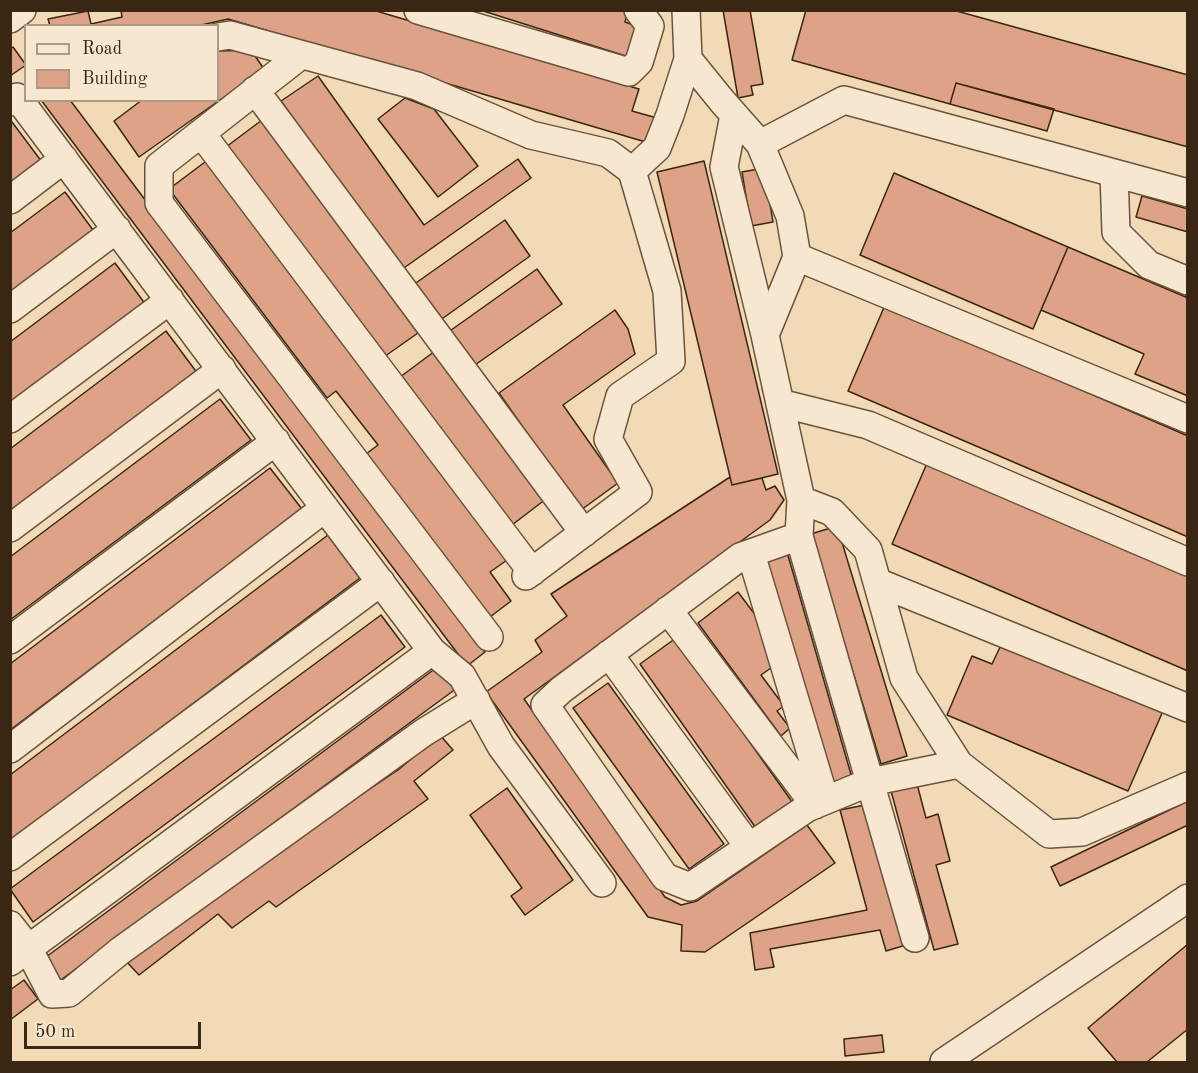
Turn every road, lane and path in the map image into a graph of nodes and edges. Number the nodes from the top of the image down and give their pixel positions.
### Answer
1 (22, 10) edge
2 (418, 10) edge
3 (638, 10) edge
4 (686, 10) edge
5 (10, 19) edge
6 (219, 37) edge
7 (301, 55) junction
8 (688, 59) junction
9 (255, 90) junction
10 (10, 102) edge
11 (734, 115) junction
12 (201, 133) junction
13 (760, 144) junction
14 (64, 159) junction
15 (632, 171) junction
16 (1114, 173) junction
17 (1188, 193) edge
18 (10, 200) edge
19 (117, 229) junction
20 (797, 257) junction
21 (1188, 281) edge
22 (170, 300) junction
23 (10, 309) edge
24 (765, 335) junction
25 (222, 369) junction
26 (780, 403) junction
27 (10, 419) edge
28 (1188, 419) edge
29 (276, 441) junction
30 (801, 500) junction
31 (326, 508) junction
32 (10, 528) edge
33 (584, 533) junction
34 (799, 536) junction
35 (751, 554) junction
36 (1188, 562) edge
37 (381, 582) junction
38 (877, 582) junction
39 (668, 610) junction
40 (489, 637) dead end
41 (10, 640) edge
42 (432, 651) junction
43 (609, 654) junction
44 (476, 700) junction
45 (1188, 708) edge
46 (10, 749) edge
47 (959, 764) junction
48 (870, 782) junction
49 (1188, 786) edge
50 (820, 803) junction
51 (749, 847) junction
52 (10, 857) edge
53 (602, 883) dead end
54 (1188, 898) edge
55 (10, 925) edge
56 (915, 938) dead end
57 (19, 955) edge
58 (944, 1062) edge

1 - 5 lane
2 - 3 lane
4 - 8 lane
6 - 7 lane
7 - 9 lane
7 - 15 lane
8 - 11 lane
8 - 15 lane
9 - 12 lane
9 - 33 lane
10 - 14 lane
11 - 13 lane
11 - 24 lane
12 - 33 lane
12 - 40 lane
13 - 16 lane
13 - 20 lane
14 - 18 lane
14 - 19 lane
15 - 33 lane
16 - 17 lane
16 - 21 lane
19 - 22 lane
19 - 23 lane
20 - 24 lane
20 - 28 lane
22 - 25 lane
22 - 27 lane
24 - 26 lane
25 - 29 lane
25 - 32 lane
26 - 30 lane
26 - 36 lane
29 - 31 lane
29 - 41 lane
30 - 34 lane
30 - 38 lane
31 - 37 lane
31 - 46 lane
34 - 35 lane
34 - 48 lane
35 - 39 lane
35 - 50 lane
37 - 42 lane
37 - 52 lane
38 - 45 lane
38 - 47 lane
39 - 43 lane
39 - 50 lane
42 - 44 lane
42 - 57 lane
43 - 51 lane
43 - 51 lane
44 - 53 lane
44 - 57 lane
47 - 48 lane
47 - 49 lane
48 - 50 lane
48 - 56 lane
50 - 51 lane
54 - 58 lane
55 - 57 lane

